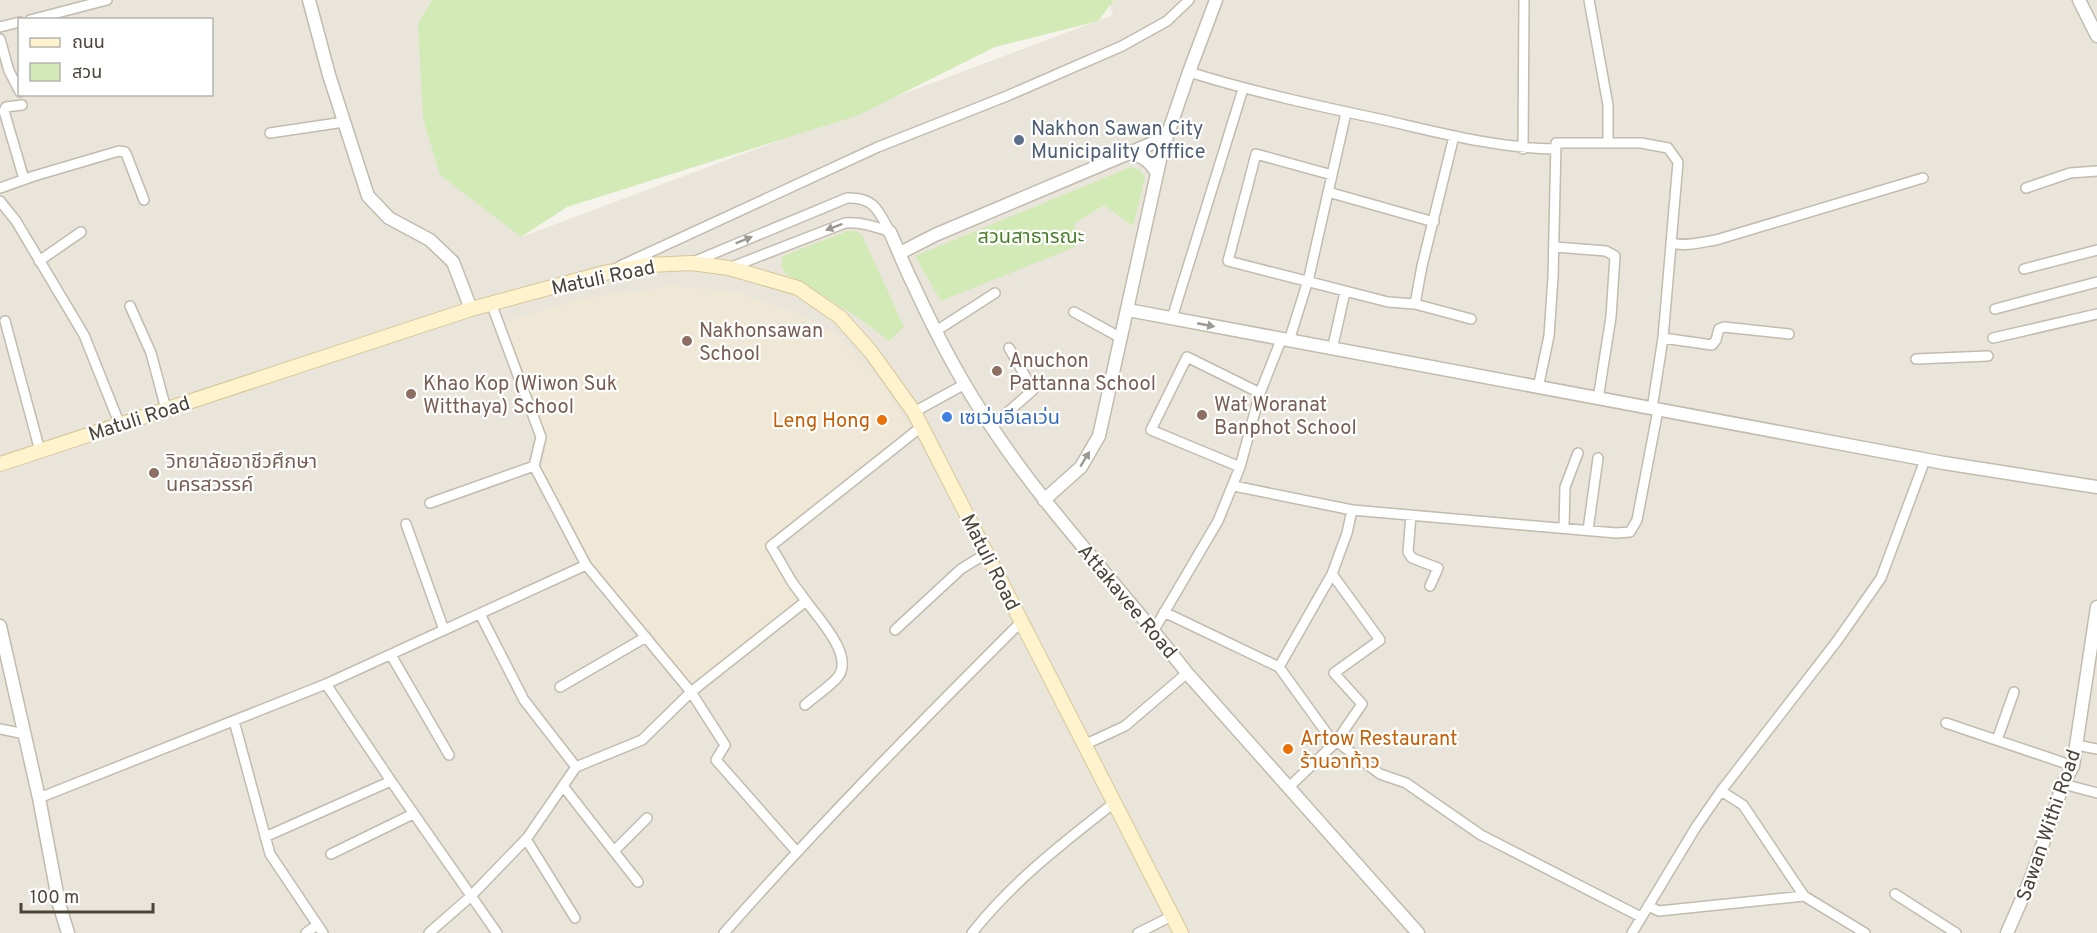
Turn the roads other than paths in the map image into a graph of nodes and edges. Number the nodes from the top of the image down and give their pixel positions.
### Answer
1 (107, 0) edge
2 (309, 0) edge
3 (1524, 0) edge
4 (1588, 0) edge
5 (2079, 0) edge
6 (1189, 1) edge
7 (1213, 3) edge
8 (38, 18) edge
9 (18, 22) edge
10 (0, 27) edge
11 (2097, 36) edge
12 (0, 39) edge
13 (1189, 72) junction
14 (18, 88) edge
15 (1243, 89) junction
16 (22, 105) dead end
17 (1346, 113) junction
18 (344, 122) junction
19 (270, 133) dead end
20 (1454, 136) junction
21 (1167, 137) junction
22 (1608, 142) junction
23 (1523, 148) junction
24 (1555, 149) junction
25 (1128, 153) junction
26 (2097, 171) edge
27 (1157, 173) junction
28 (1332, 175) junction
29 (1923, 178) dead end
30 (24, 179) junction
31 (0, 188) edge
32 (2026, 189) dead end
33 (1328, 192) junction
34 (144, 200) dead end
35 (0, 201) edge
36 (1434, 222) junction
37 (81, 232) dead end
38 (890, 232) junction
39 (1672, 243) junction
40 (1555, 247) junction
41 (2097, 250) edge
42 (900, 253) junction
43 (39, 261) junction
44 (691, 263) junction
45 (729, 268) junction
46 (2024, 269) dead end
47 (604, 273) junction
48 (1308, 281) junction
49 (2097, 282) edge
50 (1345, 292) junction
51 (996, 293) dead end
52 (491, 303) junction
53 (1415, 304) junction
54 (130, 306) dead end
55 (471, 309) junction
56 (1995, 309) dead end
57 (1128, 310) junction
58 (1074, 312) dead end
59 (2097, 314) edge
60 (1172, 318) junction
61 (1471, 319) dead end
62 (5, 321) dead end
63 (936, 331) junction
64 (1789, 334) dead end
65 (1663, 338) junction
66 (1993, 338) dead end
67 (1121, 339) junction
68 (1285, 340) junction
69 (1334, 341) dead end
70 (1009, 348) dead end
71 (1988, 356) dead end
72 (1916, 359) dead end
73 (964, 384) junction
74 (1538, 387) junction
75 (1260, 393) junction
76 (1598, 399) junction
77 (166, 409) junction
78 (1655, 409) junction
79 (914, 412) junction
80 (120, 425) junction
81 (921, 427) junction
82 (991, 427) junction
83 (40, 451) junction
84 (1578, 453) dead end
85 (1598, 458) dead end
86 (1925, 460) junction
87 (0, 464) edge
88 (534, 466) junction
89 (1240, 467) junction
90 (1233, 486) junction
91 (2097, 488) edge
92 (1044, 500) junction
93 (430, 503) dead end
94 (1352, 510) junction
95 (1411, 515) junction
96 (406, 524) dead end
97 (1564, 527) junction
98 (1588, 530) junction
99 (987, 553) junction
100 (586, 565) junction
101 (1332, 574) junction
102 (1430, 586) dead end
103 (806, 601) junction
104 (2097, 607) edge
105 (1164, 612) junction
106 (480, 614) junction
107 (1022, 621) junction
108 (0, 626) edge
109 (444, 630) junction
110 (895, 630) dead end
111 (1154, 630) junction
112 (646, 637) junction
113 (391, 655) junction
114 (1279, 667) junction
115 (1187, 673) junction
116 (6, 675) edge
117 (326, 684) junction
118 (560, 687) dead end
119 (691, 692) junction
120 (2014, 692) dead end
121 (805, 705) dead end
122 (234, 721) junction
123 (1946, 723) dead end
124 (0, 729) edge
125 (25, 734) junction
126 (1997, 740) junction
127 (1336, 741) junction
128 (1084, 745) junction
129 (2077, 745) junction
130 (2097, 749) edge
131 (449, 754) dead end
132 (2073, 766) junction
133 (576, 767) junction
134 (391, 782) junction
135 (2063, 784) junction
136 (563, 786) junction
137 (1288, 788) junction
138 (1721, 791) junction
139 (2097, 793) edge
140 (39, 798) junction
141 (1115, 802) junction
142 (413, 814) junction
143 (648, 818) dead end
144 (265, 837) junction
145 (526, 839) junction
146 (614, 851) junction
147 (796, 851) junction
148 (331, 854) dead end
149 (638, 882) dead end
150 (1894, 894) dead end
151 (1804, 896) junction
152 (470, 897) junction
153 (1648, 906) junction
154 (1172, 916) junction
155 (1641, 917) junction
156 (575, 918) dead end
157 (317, 925) junction
158 (493, 932) edge
159 (68, 933) edge
160 (306, 933) edge
161 (323, 933) edge
162 (429, 933) edge
163 (724, 933) edge
164 (972, 933) edge
165 (1138, 933) edge
166 (1181, 933) edge
167 (1418, 933) edge
168 (1632, 933) edge
169 (1865, 933) edge
170 (1956, 933) edge
171 (2007, 933) edge

1 - 8 street
2 - 18 street
3 - 23 street
4 - 22 street
5 - 11 street
6 - 47 street
7 - 13 street
9 - 10 street
12 - 14 street
13 - 15 street
13 - 21 street
15 - 17 street
15 - 60 street
16 - 30 street
17 - 20 street
17 - 28 street
18 - 19 street
18 - 55 street
20 - 23 street
20 - 36 street
21 - 25 street
21 - 27 street
22 - 24 street
22 - 39 street
23 - 24 street
24 - 40 street
25 - 27 street
25 - 42 street
26 - 32 street
27 - 57 street
28 - 33 street
28 - 48 street
29 - 39 street
30 - 31 street
30 - 34 street
33 - 36 street
33 - 48 street
35 - 43 street
36 - 53 street
37 - 43 street
38 - 42 street, Attakavee Road
44 -> 38 street
38 -> 45 street
39 - 65 street
40 - 74 street
40 - 76 street
41 - 46 street
42 - 63 street, Attakavee Road
43 - 80 street
44 - 45 main road, Matuli Road
44 - 47 main road, Matuli Road
45 - 79 main road, Matuli Road
47 - 52 main road, Matuli Road
48 - 50 street
48 - 68 street
49 - 56 street
50 - 53 street
50 - 69 street
51 - 63 street
52 - 55 main road, Matuli Road
52 - 88 street
53 - 61 street
54 - 77 street
55 - 77 main road, Matuli Road
57 - 60 street
57 - 67 street
58 - 67 street
59 - 66 street
60 -> 68 street
62 - 83 street
63 - 73 street, Attakavee Road
64 - 65 street
65 - 78 street
92 -> 67 street
68 - 74 street
68 - 75 street
70 - 82 street
71 - 72 street
73 - 79 street
73 - 82 street, Attakavee Road
74 - 76 street
75 - 89 street
75 - 89 street
76 - 78 street
77 - 80 main road, Matuli Road
78 - 86 street
78 - 98 street
79 - 81 main road, Matuli Road
80 - 83 main road, Matuli Road
81 - 99 main road, Matuli Road
81 - 103 street
82 - 92 street, Attakavee Road
83 - 87 main road, Matuli Road
84 - 97 street
85 - 98 street
86 - 91 street
86 - 138 street
88 - 93 street
88 - 100 street
89 - 90 street
90 - 94 street
90 - 105 street
92 - 111 street, Attakavee Road
94 - 95 street
94 - 101 street
95 - 97 street
95 - 102 street
96 - 109 street
97 - 98 street
99 - 107 main road, Matuli Road
99 - 110 street
100 - 106 street
100 - 112 street
101 - 114 street
101 - 127 street
103 - 119 street
103 - 121 street
104 - 129 street, Sawan Withi Road
105 - 111 street
105 - 114 street
106 - 109 street
106 - 133 street
107 - 128 main road, Matuli Road
107 - 147 street
108 - 116 street
109 - 113 street
111 - 115 street, Attakavee Road
112 - 118 street
112 - 119 street
113 - 117 street
113 - 131 street
114 - 127 street
115 - 128 street
115 - 137 street, Attakavee Road
116 - 125 street
117 - 122 street
117 - 134 street
119 - 133 street
119 - 147 street
120 - 126 street
122 - 140 street
122 - 144 street
123 - 126 street
124 - 125 street
125 - 140 street
126 - 132 street
127 - 137 street
127 - 155 street
128 - 141 main road, Matuli Road
129 - 130 street
129 - 132 street, Sawan Withi Road
132 - 135 street, Sawan Withi Road
133 - 136 street
134 - 142 street
134 - 144 street
135 - 139 street
135 - 171 street, Sawan Withi Road
136 - 145 street
136 - 146 street
137 - 167 street, Attakavee Road
138 - 151 street
138 - 153 street
140 - 159 street
141 - 154 main road, Matuli Road
141 - 164 street
142 - 148 street
142 - 152 street
143 - 146 street
144 - 157 street
145 - 152 street
145 - 156 street
146 - 149 street
147 - 163 street
150 - 170 street
151 - 153 street
151 - 169 street
152 - 158 street
152 - 162 street
153 - 155 street
154 - 165 street
154 - 166 main road, Matuli Road
155 - 168 street
157 - 160 street
157 - 161 street

